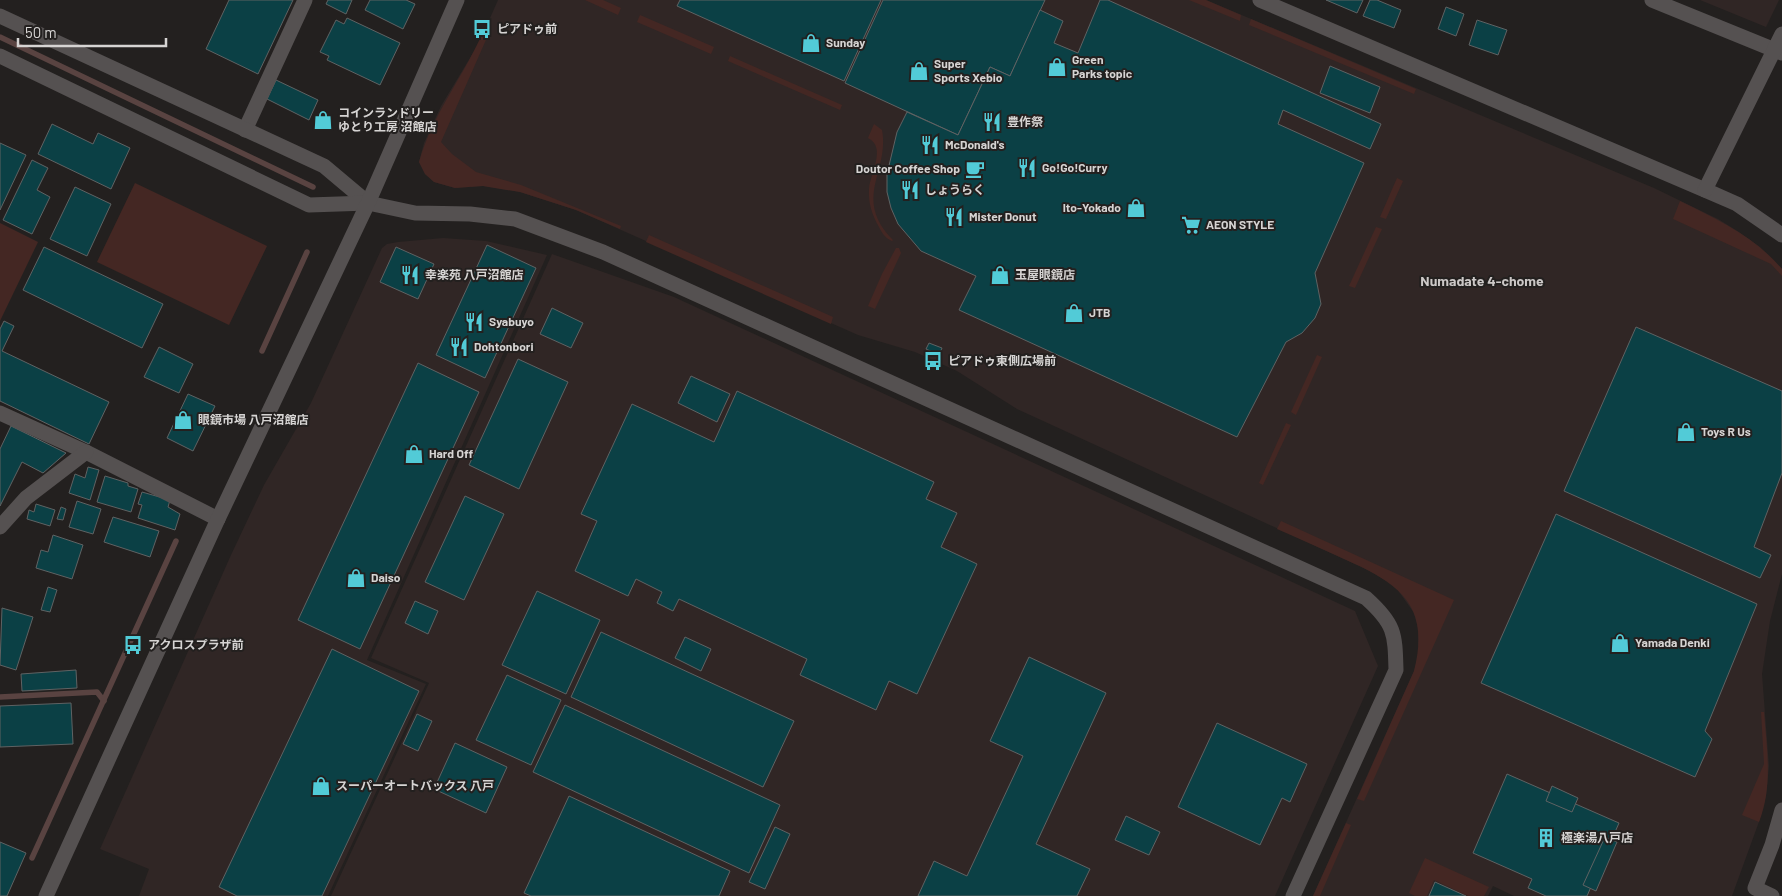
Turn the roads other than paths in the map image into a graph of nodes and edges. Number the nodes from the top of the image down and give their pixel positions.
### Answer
1 (305, 0) edge
2 (457, 0) edge
3 (1260, 0) edge
4 (1652, 0) edge
5 (0, 16) edge
6 (1782, 34) edge
7 (1778, 52) edge
8 (0, 56) edge
9 (245, 130) junction
10 (1705, 190) junction
11 (368, 203) junction
12 (1782, 235) edge
13 (0, 413) edge
14 (86, 452) junction
15 (218, 519) junction
16 (0, 527) edge
17 (1782, 810) edge
18 (46, 896) edge
19 (1293, 896) edge
20 (1772, 896) edge

1 - 9 street
2 - 11 street
3 - 10 street
4 - 7 street
5 - 9 street
6 - 7 street
7 - 10 street
8 - 11 street
9 - 11 street
10 - 12 street
11 - 15 street
11 - 19 street
13 - 14 street
14 - 15 street
14 - 16 street
15 - 18 street
17 - 20 street

